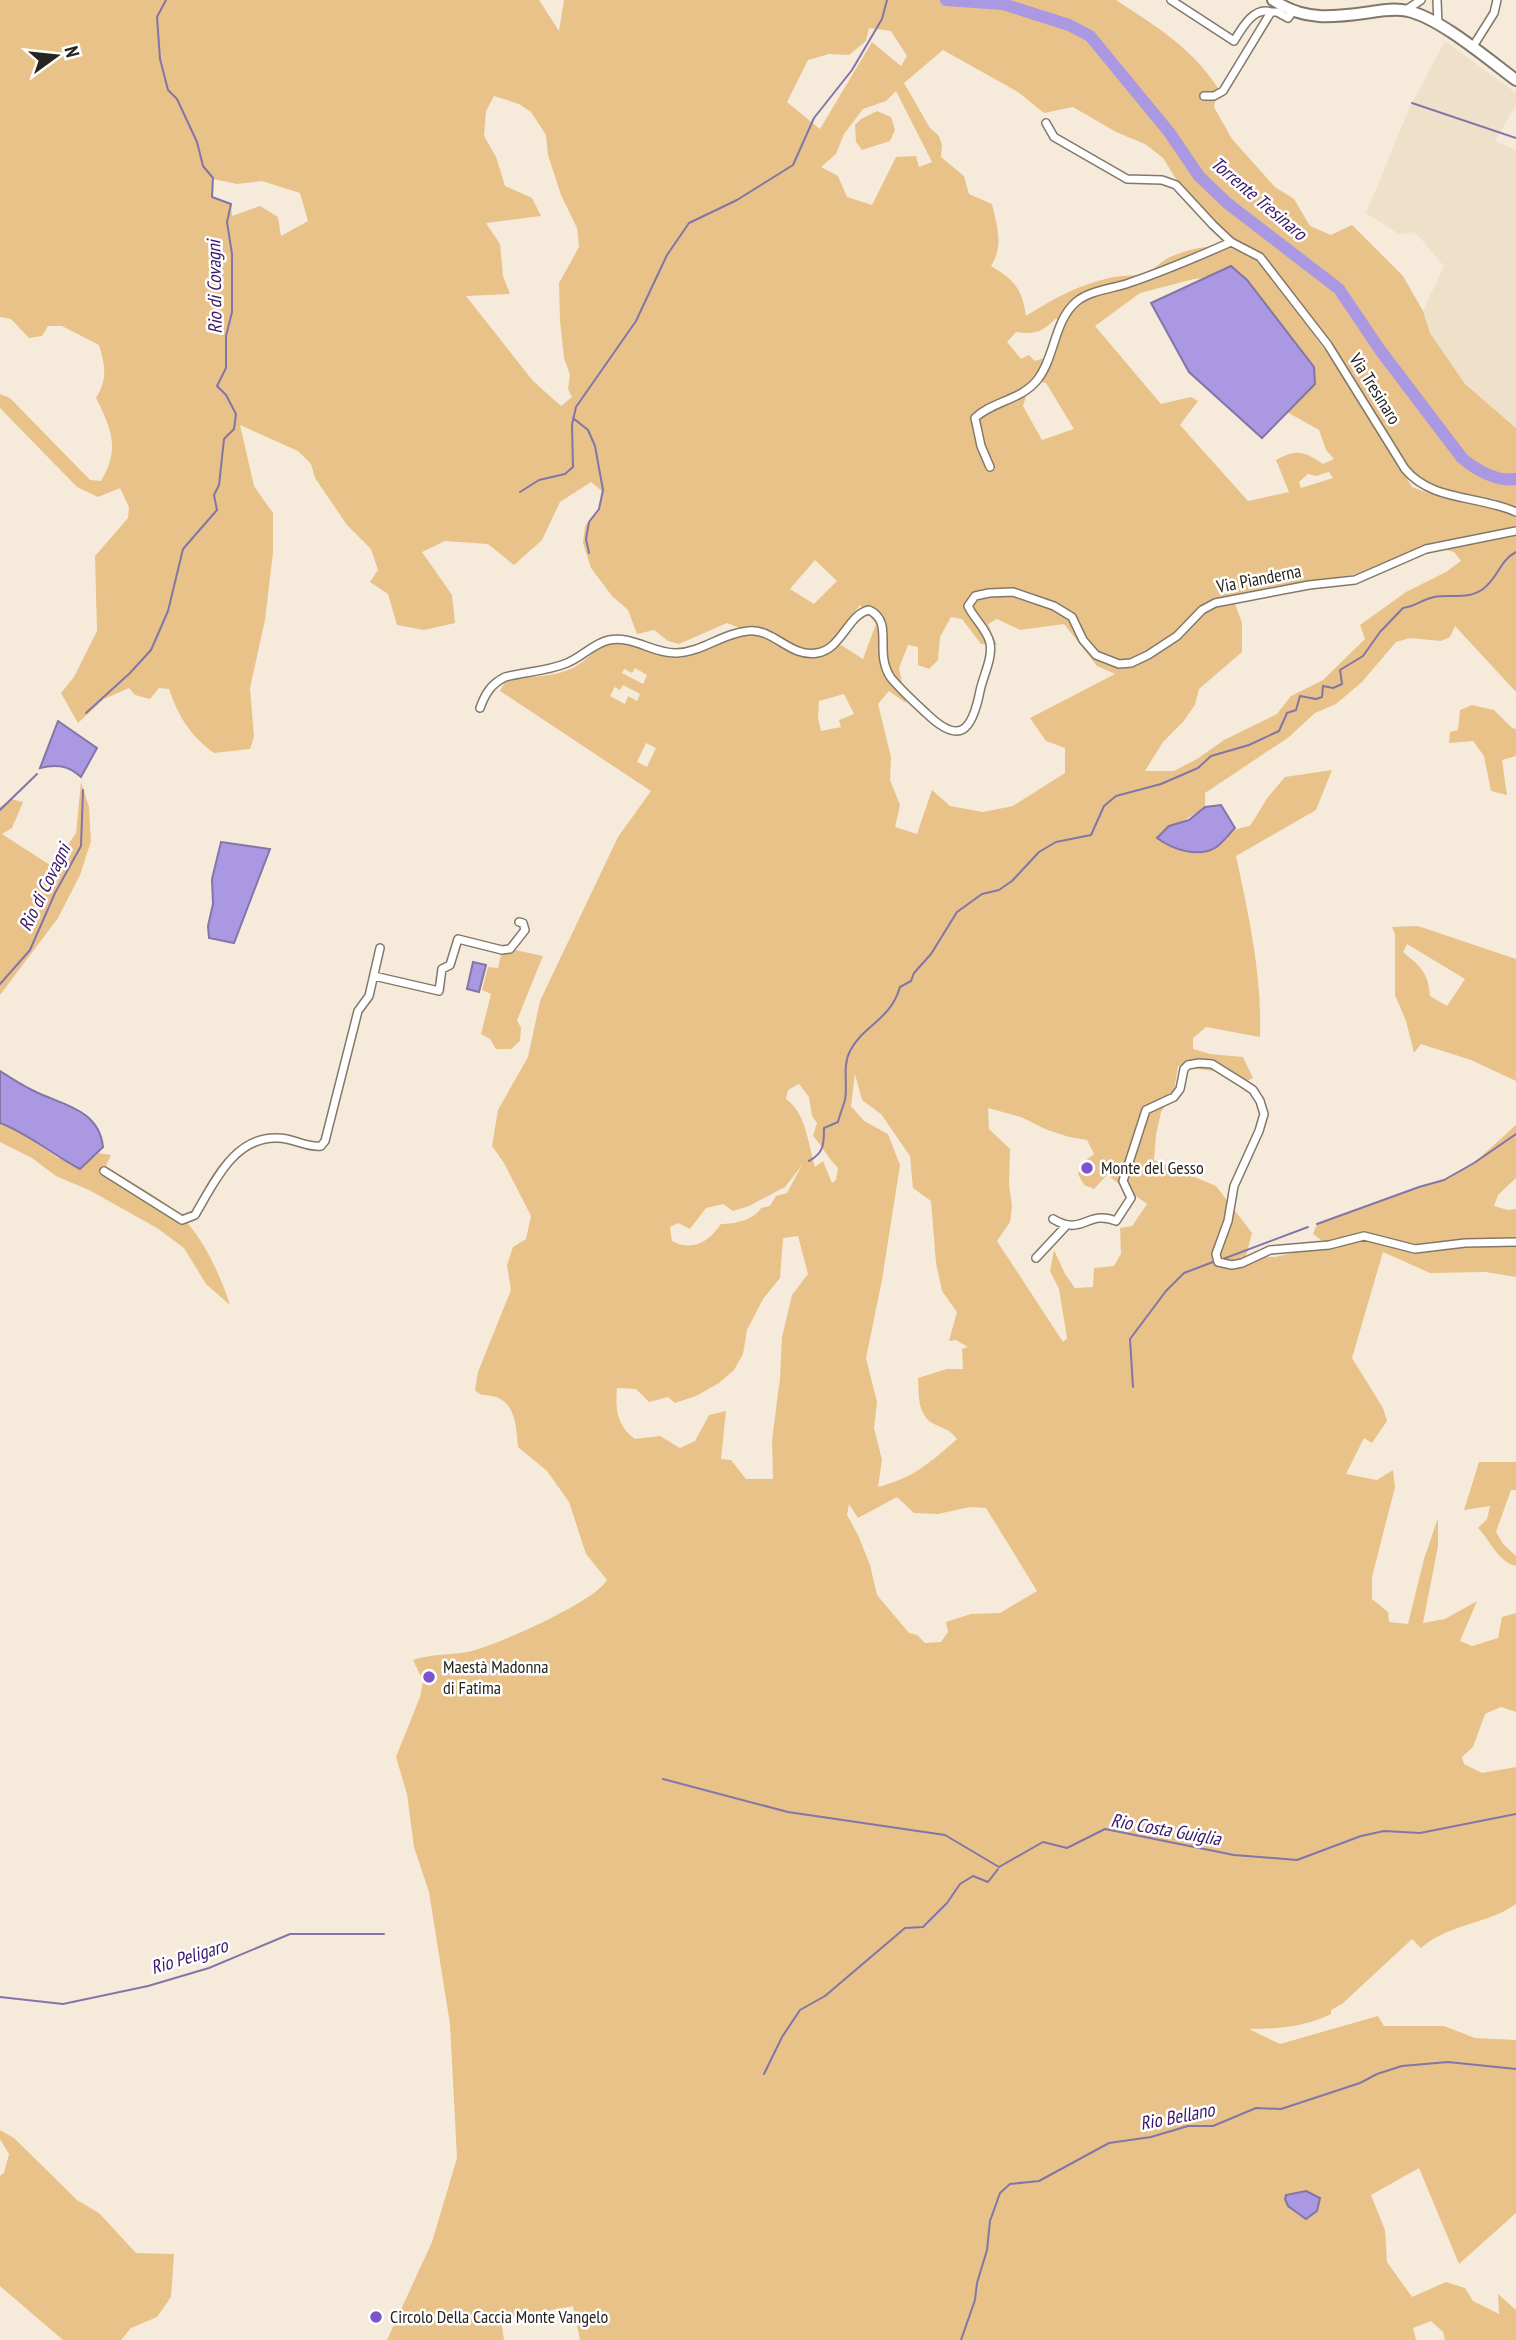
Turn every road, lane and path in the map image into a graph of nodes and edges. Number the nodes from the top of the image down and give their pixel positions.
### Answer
1 (1171, 0) edge
2 (1273, 0) edge
3 (1422, 0) edge
4 (1437, 0) edge
5 (1497, 0) edge
6 (1406, 10) junction
7 (1293, 11) junction
8 (1271, 12) junction
9 (1438, 25) junction
10 (1472, 48) junction
11 (1516, 80) edge
12 (1204, 96) dead end
13 (1046, 123) dead end
14 (1231, 242) junction
15 (990, 467) dead end
16 (1516, 512) edge
17 (1516, 531) edge
18 (480, 708) dead end
19 (519, 922) dead end
20 (380, 948) dead end
21 (374, 976) junction
22 (104, 1171) dead end
23 (1053, 1219) dead end
24 (1065, 1227) junction
25 (1516, 1242) edge
26 (1036, 1258) dead end

1 - 8 street
2 - 7 main road
3 - 6 street
4 - 9 street
5 - 10 street
6 - 7 main road
6 - 9 main road
7 - 8 street
8 - 12 street
9 - 10 main road
10 - 11 main road
13 - 14 street, Via Tresinaro
14 - 15 street
14 - 16 street, Via Tresinaro
17 - 18 street, Via Pianderna
19 - 21 street
20 - 21 street
21 - 22 street
23 - 24 street
24 - 25 street
24 - 26 street

